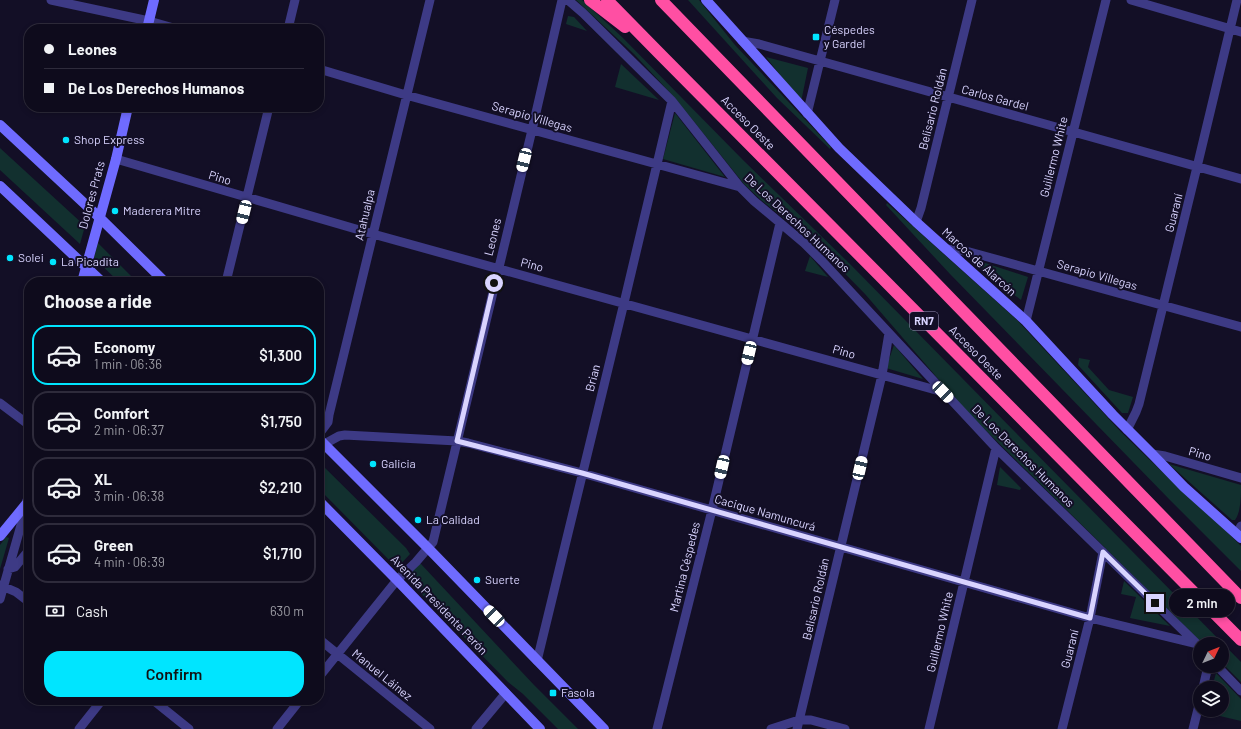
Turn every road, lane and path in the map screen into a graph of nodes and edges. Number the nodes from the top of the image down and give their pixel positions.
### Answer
1 (52, 0) edge
2 (154, 0) edge
3 (295, 0) edge
4 (430, 0) edge
5 (562, 0) edge
6 (568, 0) edge
7 (590, 0) edge
8 (607, 0) edge
9 (661, 0) edge
10 (667, 0) edge
11 (706, 0) edge
12 (835, 0) edge
13 (972, 0) edge
14 (1106, 0) edge
15 (1131, 0) edge
16 (1237, 0) edge
17 (684, 23) junction
18 (144, 24) edge
19 (148, 24) edge
20 (289, 24) edge
21 (1230, 28) junction
22 (1241, 32) edge
23 (742, 41) junction
24 (658, 52) junction
25 (820, 61) junction
26 (324, 70) edge
27 (406, 95) junction
28 (948, 98) junction
29 (672, 101) junction
30 (127, 112) edge
31 (268, 112) edge
32 (808, 114) junction
33 (0, 125) edge
34 (532, 130) junction
35 (1073, 132) junction
36 (116, 159) junction
37 (656, 164) junction
38 (1197, 167) junction
39 (1241, 179) edge
40 (1, 187) edge
41 (740, 187) junction
42 (247, 198) junction
43 (100, 218) junction
44 (916, 222) junction
45 (780, 223) junction
46 (373, 234) junction
47 (946, 249) junction
48 (86, 265) junction
49 (498, 268) junction
50 (1039, 271) junction
51 (83, 277) edge
52 (97, 277) edge
53 (159, 277) edge
54 (227, 277) edge
55 (624, 303) junction
56 (1163, 306) junction
57 (1026, 321) junction
58 (1241, 327) edge
59 (889, 333) junction
60 (753, 339) junction
61 (882, 375) junction
62 (943, 392) junction
63 (0, 403) edge
64 (24, 421) edge
65 (324, 427) edge
66 (1127, 430) junction
67 (457, 441) junction
68 (324, 442) edge
69 (324, 446) edge
70 (996, 448) junction
71 (1152, 454) junction
72 (582, 473) junction
73 (1241, 478) edge
74 (24, 504) edge
75 (324, 506) edge
76 (712, 510) junction
77 (24, 513) edge
78 (1240, 532) edge
79 (0, 536) edge
80 (841, 546) junction
81 (428, 548) junction
82 (1103, 552) junction
83 (24, 556) edge
84 (8, 569) junction
85 (397, 580) junction
86 (964, 582) junction
87 (2, 586) edge
88 (24, 598) edge
89 (1241, 598) edge
90 (0, 599) edge
91 (1090, 618) junction
92 (1241, 640) edge
93 (1193, 641) edge
94 (324, 643) edge
95 (1193, 645) edge
96 (337, 654) junction
97 (537, 660) junction
98 (324, 671) edge
99 (1224, 673) edge
100 (1241, 691) edge
101 (506, 693) junction
102 (98, 705) edge
103 (159, 705) edge
104 (296, 705) edge
105 (1196, 717) edge
106 (798, 724) edge
107 (79, 729) edge
108 (189, 729) edge
109 (277, 729) edge
110 (430, 729) edge
111 (476, 729) edge
112 (540, 729) edge
113 (604, 729) edge
114 (657, 729) edge
115 (771, 729) edge
116 (846, 729) edge
117 (929, 729) edge
118 (1062, 729) edge
119 (1193, 729) edge

1 - 18 street
2 - 19 main road
3 - 20 street
4 - 27 street, Atahualpa
5 - 34 street, Leones
6 - 29 street, De Los Derechos Humanos
7 - 24 highway
8 - 24 highway, Acceso Oeste / RN7
9 - 17 highway, Acceso Oeste
10 - 17 highway
11 - 23 main road, Marcos de Alarcón
12 - 25 street
13 - 28 street, Belisario Roldán
14 - 35 street, Guillermo White
15 - 21 street
16 - 21 street, Guaraní
17 - 89 highway, Acceso Oeste
21 - 22 street
21 - 38 street, Guaraní
23 - 25 street, Carlos Gardel
23 - 32 main road, Marcos de Alarcón
24 - 92 highway, Acceso Oeste / RN7
25 - 28 street, Carlos Gardel
25 - 32 street
26 - 27 street, Serapio Villegas
27 - 34 street, Serapio Villegas
27 - 46 street, Atahualpa
28 - 35 street, Carlos Gardel
28 - 44 street, Belisario Roldán
29 - 37 street, Brian
29 - 41 street, De Los Derechos Humanos
30 - 36 main road, Dolores Prats
31 - 42 street
32 - 44 main road, Marcos de Alarcón
33 - 43 main road
34 - 37 street, Serapio Villegas
34 - 49 street, Leones
35 - 38 street, Carlos Gardel
35 - 50 street, Guillermo White
36 - 42 street, Pino
36 - 43 main road, Dolores Prats
37 - 41 street, Serapio Villegas
37 - 55 street, Brian
38 - 39 street, Carlos Gardel
38 - 56 street, Guaraní
40 - 48 main road
41 - 45 street, De Los Derechos Humanos
42 - 46 street, Pino
42 - 54 street
43 - 48 main road, Dolores Prats
43 - 53 main road
44 - 47 main road, Marcos de Alarcón
45 - 59 street, De Los Derechos Humanos
45 - 60 street, Martina Céspedes
46 - 49 street, Pino
46 - 65 street, Atahualpa
47 - 50 street, Serapio Villegas
47 - 57 main road, Marcos de Alarcón
48 - 51 main road, Dolores Prats
48 - 52 main road
49 - 55 street, Pino
49 - 67 street, Leones
50 - 56 street, Serapio Villegas
50 - 57 street, Guillermo White
55 - 60 street, Pino
55 - 72 street, Brian
56 - 58 street, Serapio Villegas
56 - 66 street, Guaraní
57 - 66 main road, Marcos de Alarcón
59 - 61 street, Belisario Roldán
59 - 62 street, De Los Derechos Humanos
60 - 61 street, Pino
60 - 76 street, Martina Céspedes
61 - 62 street, Pino
61 - 80 street, Belisario Roldán
62 - 70 street, De Los Derechos Humanos
63 - 64 street
66 - 71 main road, Marcos de Alarcón
67 - 68 street, Cacique Namuncurá
67 - 72 street, Cacique Namuncurá
67 - 81 street, Leones
69 - 81 main road
70 - 82 street, De Los Derechos Humanos
70 - 86 street, Guillermo White
71 - 73 street, Pino
71 - 78 main road, Marcos de Alarcón
72 - 76 street, Cacique Namuncurá
72 - 97 street, Brian
74 - 79 main road
75 - 85 main road, Avenida Presidente Perón
76 - 80 street, Cacique Namuncurá
76 - 114 street, Martina Céspedes
77 - 84 street
80 - 86 street, Cacique Namuncurá
80 - 106 street, Belisario Roldán
81 - 85 street, Leones
81 - 97 main road
82 - 91 street, Guaraní
82 - 93 street, De Los Derechos Humanos
83 - 84 street
84 - 87 street
85 - 96 street, Leones
85 - 101 main road, Avenida Presidente Perón
86 - 91 street, Cacique Namuncurá
86 - 117 street, Guillermo White
87 - 88 street
87 - 90 street
91 - 95 street, Cacique Namuncurá
91 - 118 street, Guaraní
94 - 96 street, Manuel Láinez
96 - 98 street, Leones
96 - 110 street, Manuel Láinez
97 - 113 main road
99 - 100 street
101 - 111 street
101 - 112 main road, Avenida Presidente Perón
102 - 107 street
103 - 108 street
104 - 109 street
105 - 119 street
106 - 115 street
106 - 116 street

